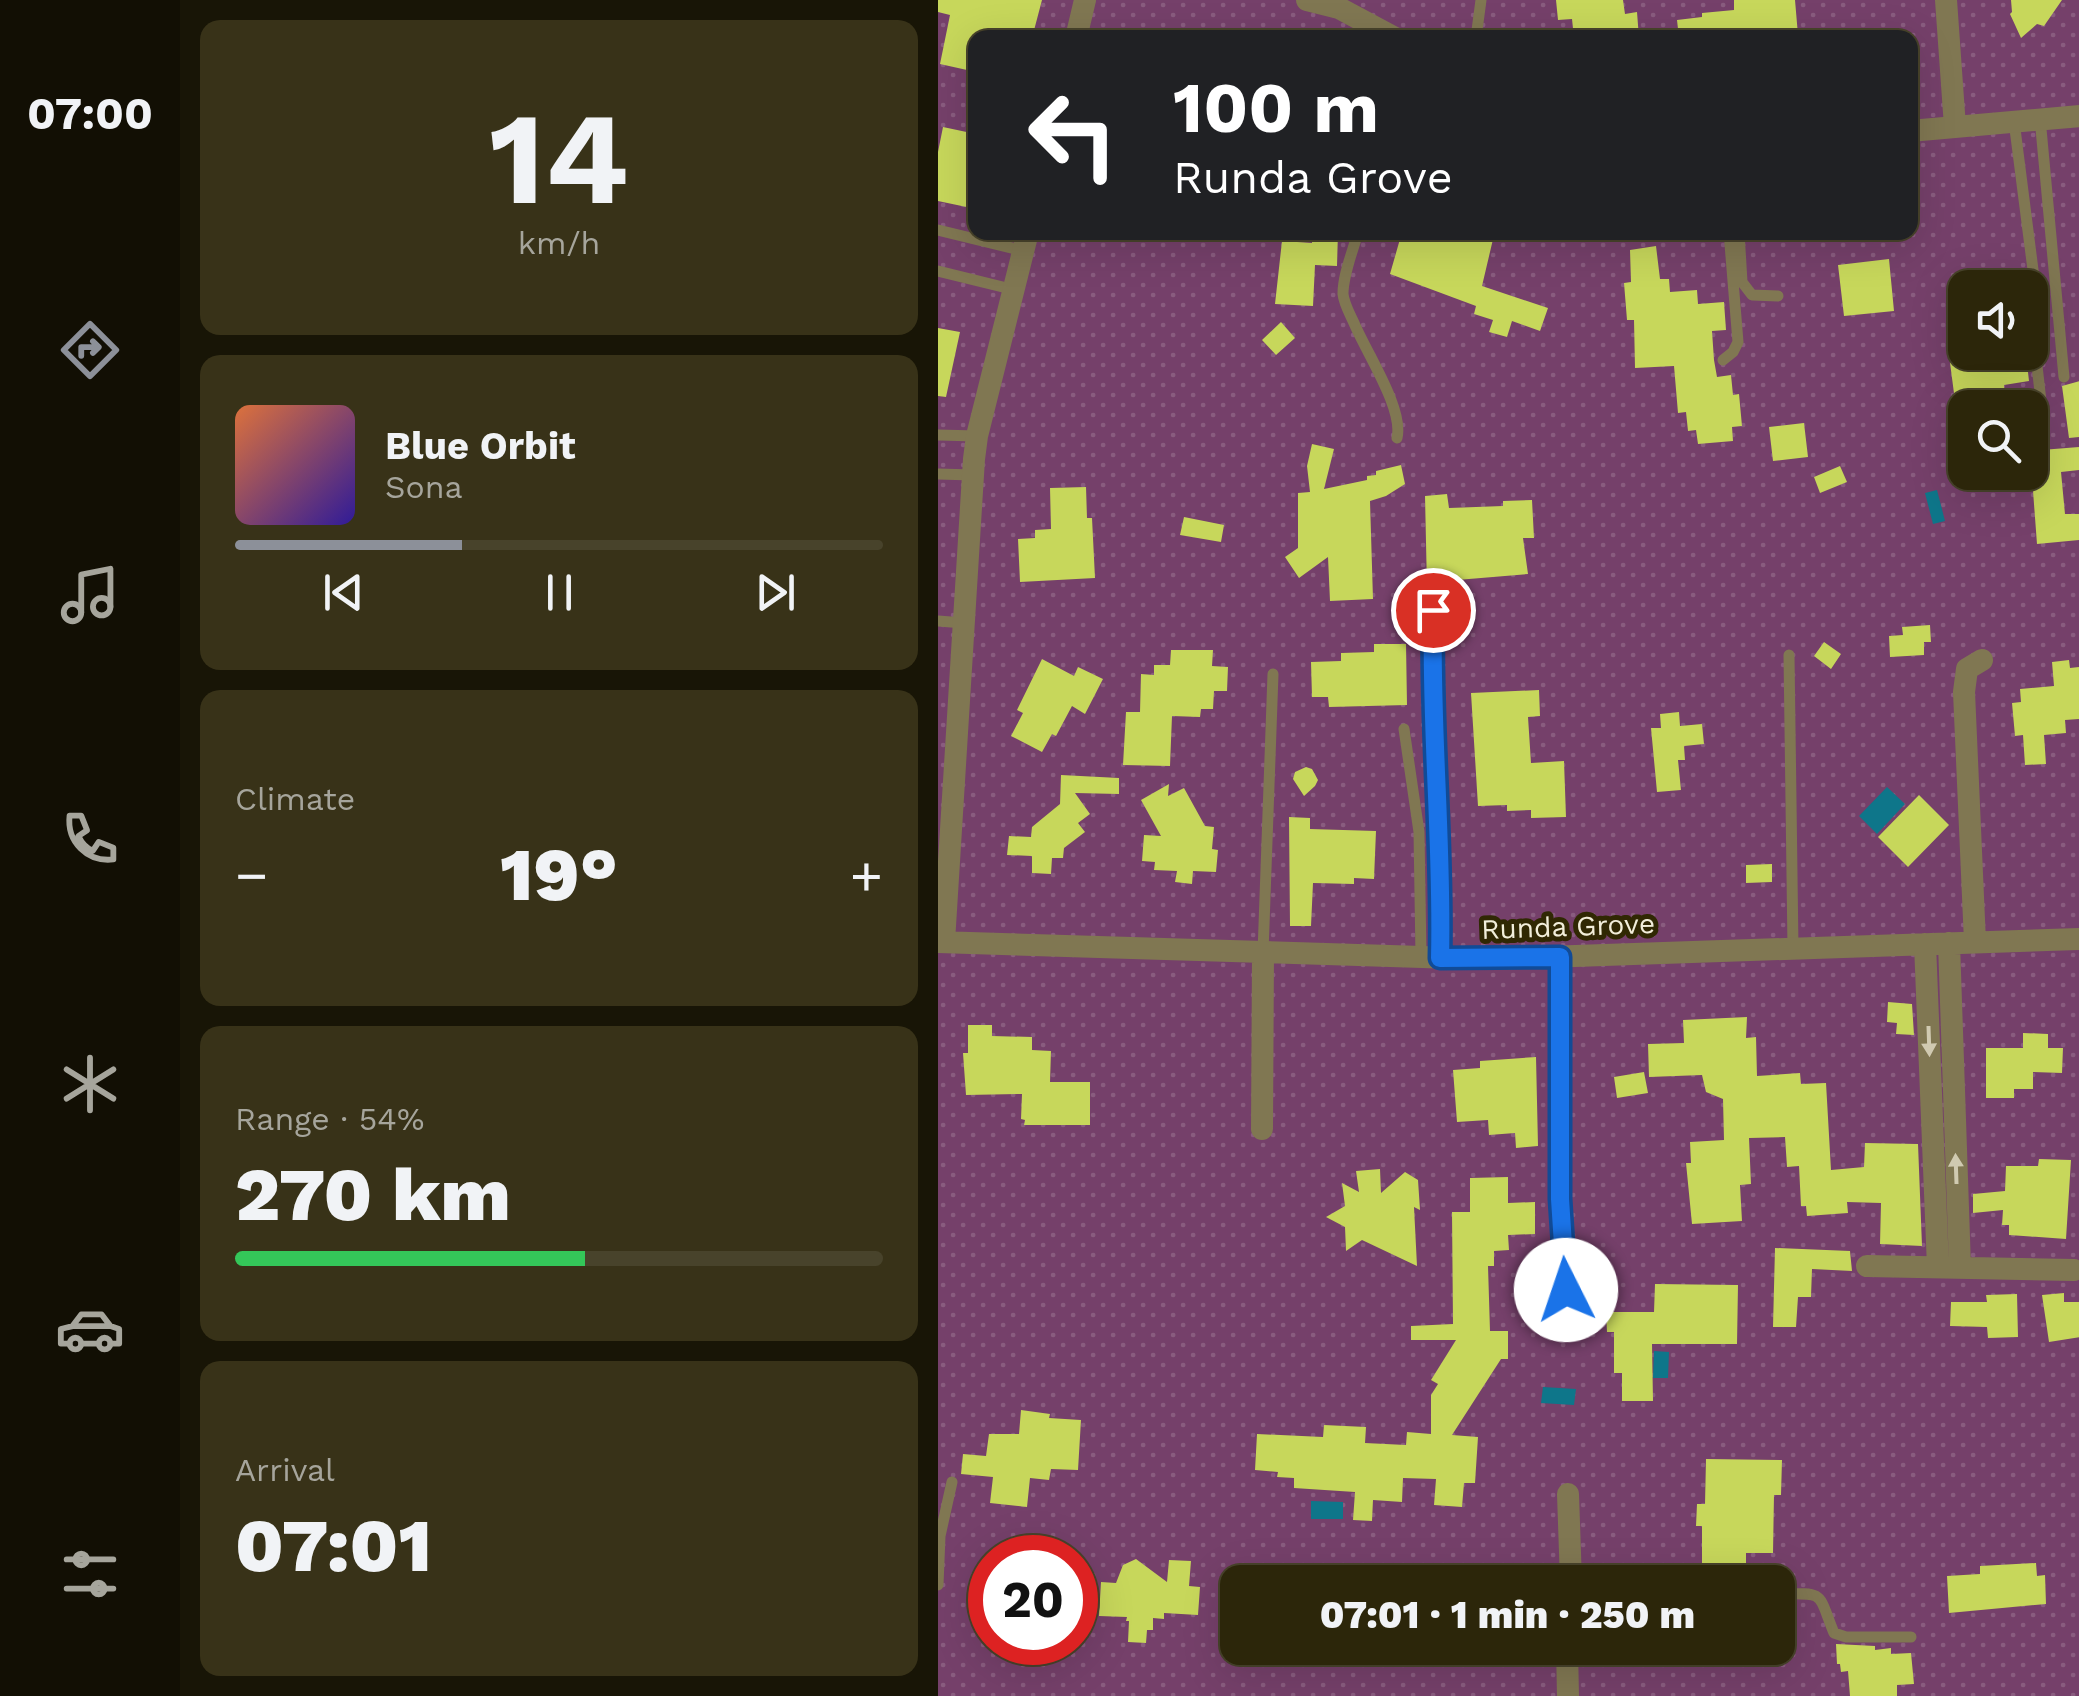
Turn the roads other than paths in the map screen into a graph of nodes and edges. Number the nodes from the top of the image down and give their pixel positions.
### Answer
1 (1086, 0) edge
2 (1306, 0) edge
3 (1482, 0) edge
4 (1946, 0) edge
5 (1078, 30) edge
6 (1379, 30) edge
7 (1477, 30) edge
8 (2080, 116) edge
9 (2040, 118) junction
10 (2014, 121) junction
11 (1955, 126) junction
12 (1918, 129) edge
13 (938, 230) edge
14 (968, 234) edge
15 (1356, 240) edge
16 (1730, 240) edge
17 (1739, 240) edge
18 (1026, 242) edge
19 (2033, 270) edge
20 (938, 271) edge
21 (1015, 290) junction
22 (1778, 296) dead end
23 (1723, 360) dead end
24 (2064, 376) dead end
25 (938, 435) edge
26 (977, 436) junction
27 (1397, 438) dead end
28 (938, 474) edge
29 (974, 474) junction
30 (1433, 610) dead end
31 (938, 621) edge
32 (964, 622) junction
33 (1789, 655) dead end
34 (1982, 660) dead end
35 (1273, 674) dead end
36 (1404, 728) dead end
37 (2080, 938) edge
38 (941, 942) edge
39 (1976, 942) junction
40 (1949, 943) junction
41 (1925, 944) junction
42 (1793, 948) junction
43 (1263, 953) junction
44 (1560, 957) junction
45 (1431, 958) junction
46 (1262, 1129) dead end
47 (1867, 1266) dead end
48 (1949, 1267) junction
49 (2074, 1270) dead end
50 (1566, 1290) dead end
51 (952, 1482) dead end
52 (1568, 1494) dead end
53 (1570, 1565) edge
54 (938, 1585) edge
55 (1795, 1594) edge
56 (1911, 1637) dead end
57 (1568, 1665) edge
58 (1568, 1696) edge

1 - 5 street
2 - 6 street
3 - 7 lane
4 - 11 street
8 - 9 street
9 - 10 street
9 - 24 lane
10 - 11 street
10 - 19 lane
11 - 12 street
13 - 14 lane
15 - 27 lane
16 - 23 lane
17 - 22 lane
18 - 21 street
20 - 21 lane
21 - 26 street
25 - 26 lane
26 - 29 street
28 - 29 lane
29 - 32 street
30 - 45 lane
31 - 32 lane
32 - 38 street
33 - 42 lane
34 - 39 street
35 - 43 lane
36 - 45 lane
37 - 39 street, Runda Grove
38 - 43 street, Runda Grove
39 - 40 street, Runda Grove
40 - 41 street, Runda Grove
48 -> 40 street
41 - 42 street, Runda Grove
41 -> 48 street
42 - 44 street, Runda Grove
43 - 45 street, Runda Grove
43 - 46 street
44 - 45 street, Runda Grove
44 - 50 lane
47 - 48 street
48 - 49 street
51 - 54 lane
52 - 53 street
55 - 56 lane
57 - 58 street

